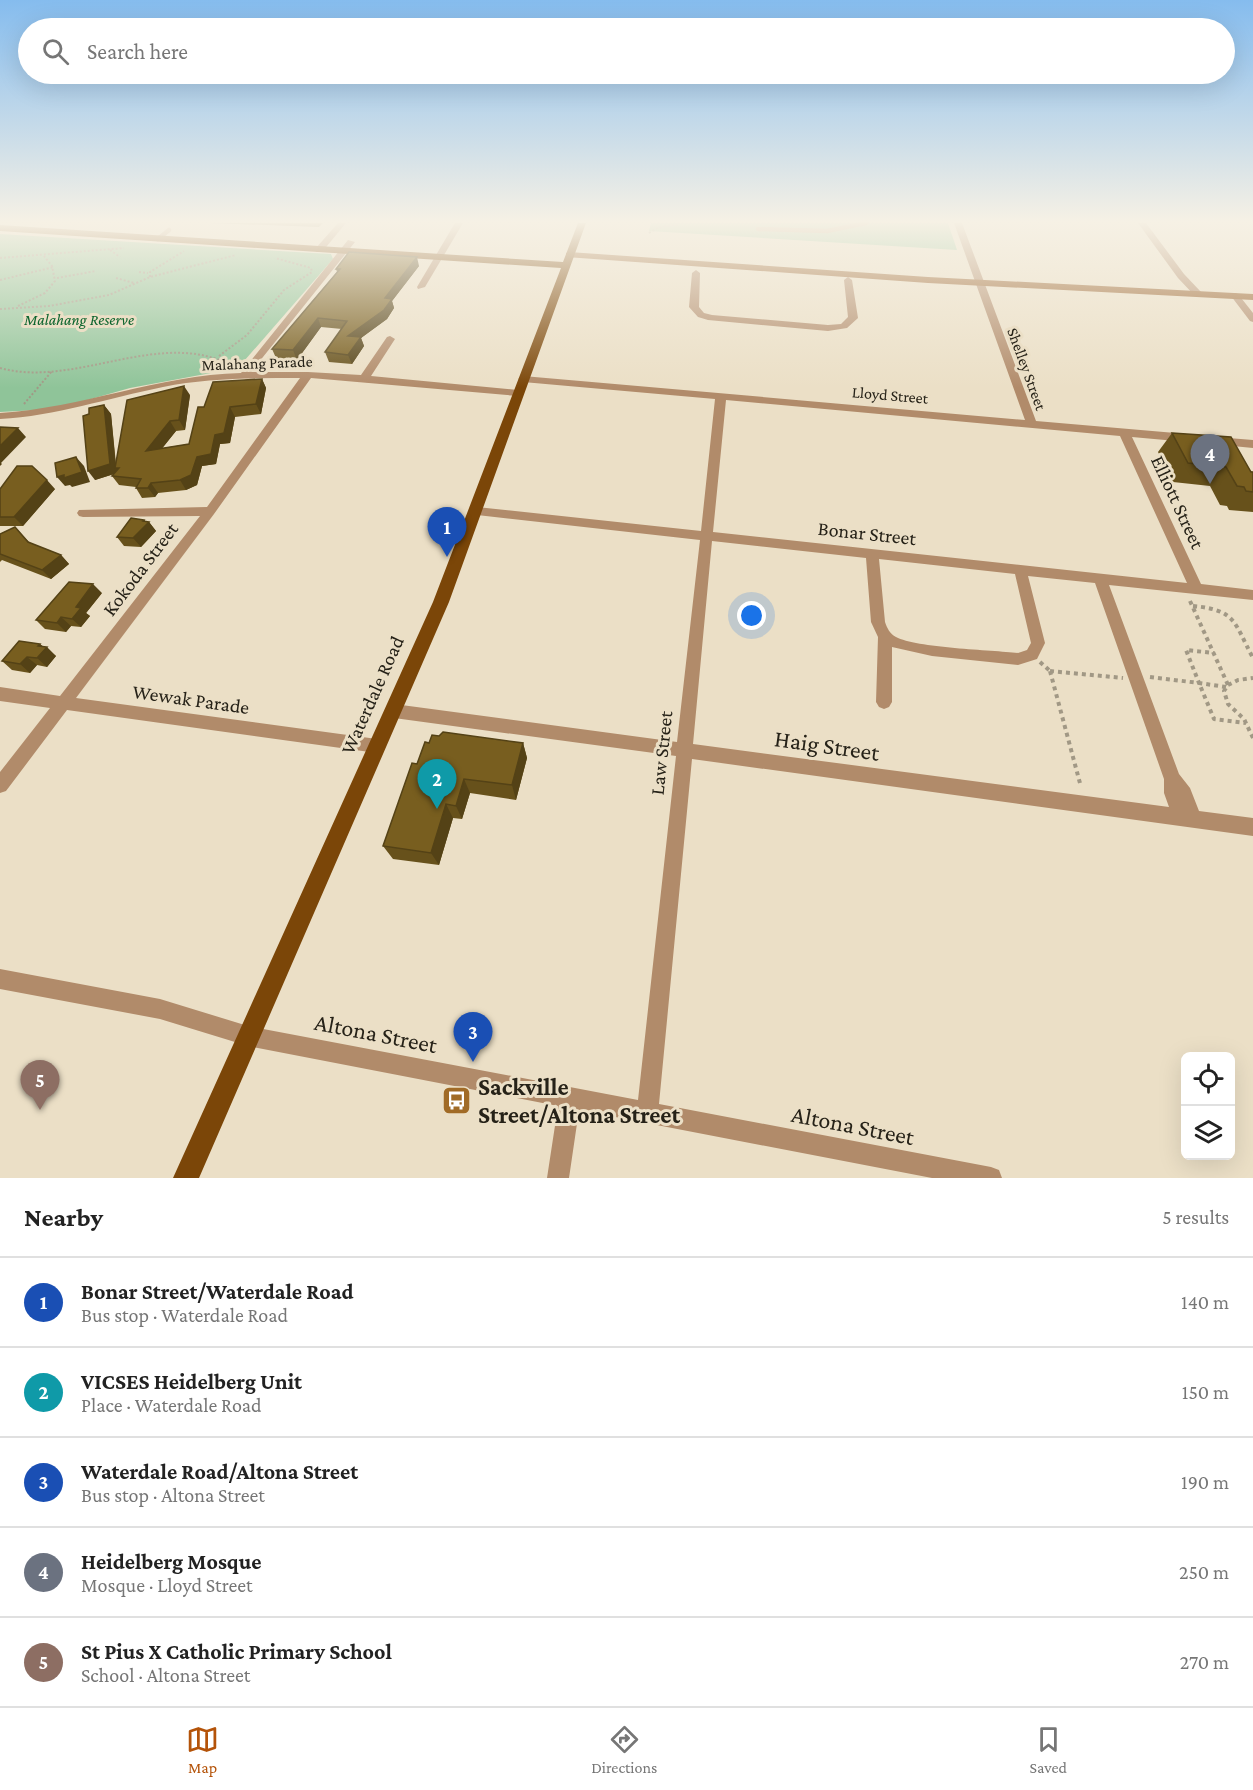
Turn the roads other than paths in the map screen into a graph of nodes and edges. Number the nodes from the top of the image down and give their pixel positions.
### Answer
1 (322, 278) edge
2 (426, 278) edge
3 (560, 278) edge
4 (696, 278) edge
5 (804, 278) edge
6 (891, 278) edge
7 (977, 278) edge
8 (1182, 278) edge
9 (848, 280) junction
10 (928, 280) junction
11 (979, 283) junction
12 (421, 287) dead end
13 (1194, 294) junction
14 (1235, 296) junction
15 (1253, 297) edge
16 (1253, 319) edge
17 (390, 339) dead end
18 (244, 375) junction
19 (308, 375) junction
20 (364, 379) junction
21 (521, 386) junction
22 (721, 397) junction
23 (4, 416) edge
24 (1032, 424) junction
25 (1124, 432) junction
26 (1253, 444) edge
27 (210, 510) junction
28 (477, 511) junction
29 (83, 513) dead end
30 (706, 536) junction
31 (872, 554) junction
32 (1020, 569) junction
33 (1100, 578) junction
34 (1193, 594) junction
35 (1253, 595) edge
36 (885, 636) junction
37 (0, 694) edge
38 (63, 702) junction
39 (884, 702) dead end
40 (394, 711) junction
41 (377, 746) junction
42 (683, 750) junction
43 (0, 785) edge
44 (1187, 818) junction
45 (1253, 826) edge
46 (0, 979) edge
47 (248, 1036) junction
48 (570, 1100) junction
49 (647, 1113) junction
50 (919, 1171) edge
51 (186, 1178) edge
52 (558, 1178) edge
53 (991, 1178) edge

1 - 18 street
2 - 12 street
3 - 21 main road, Waterdale Road
4 - 9 street
5 - 9 main road
6 - 10 main road
7 - 11 street, Shelley Street
8 - 13 street
9 - 10 main road
10 - 11 main road
11 - 13 main road
11 - 24 street, Shelley Street
13 - 14 main road
14 - 15 main road
14 - 16 street
17 - 20 street
18 - 19 street, Malahang Parade
18 - 23 street, Malahang Parade
19 - 20 street, Malahang Parade
19 - 27 street, Kokoda Street
20 - 21 street, Malahang Parade
21 - 22 street, Lloyd Street
21 - 28 main road, Waterdale Road
22 - 24 street, Lloyd Street
22 - 30 street, Law Street
24 - 25 street, Lloyd Street
25 - 26 street, Lloyd Street
25 - 34 street, Elliott Street
27 - 29 street
27 - 38 street, Kokoda Street
28 - 30 street, Bonar Street
28 - 40 main road, Waterdale Road
30 - 31 street, Bonar Street
30 - 42 street, Law Street
31 - 32 street, Bonar Street
31 - 36 street
32 - 33 street, Bonar Street
32 - 36 street
33 - 34 street, Bonar Street
33 - 44 street
34 - 35 street, Bonar Street
36 - 39 street
37 - 38 street, Wewak Parade
38 - 41 street, Wewak Parade
38 - 43 street, Kokoda Street
40 - 41 main road, Waterdale Road
40 - 42 street, Haig Street
41 - 47 main road, Waterdale Road
42 - 44 street, Haig Street
42 - 49 street, Law Street
44 - 45 street, Haig Street
46 - 47 street, Altona Street
47 - 48 street, Altona Street
47 - 51 main road, Waterdale Road
48 - 49 street, Altona Street
48 - 52 street
49 - 50 street, Altona Street
50 - 53 street, Altona Street

